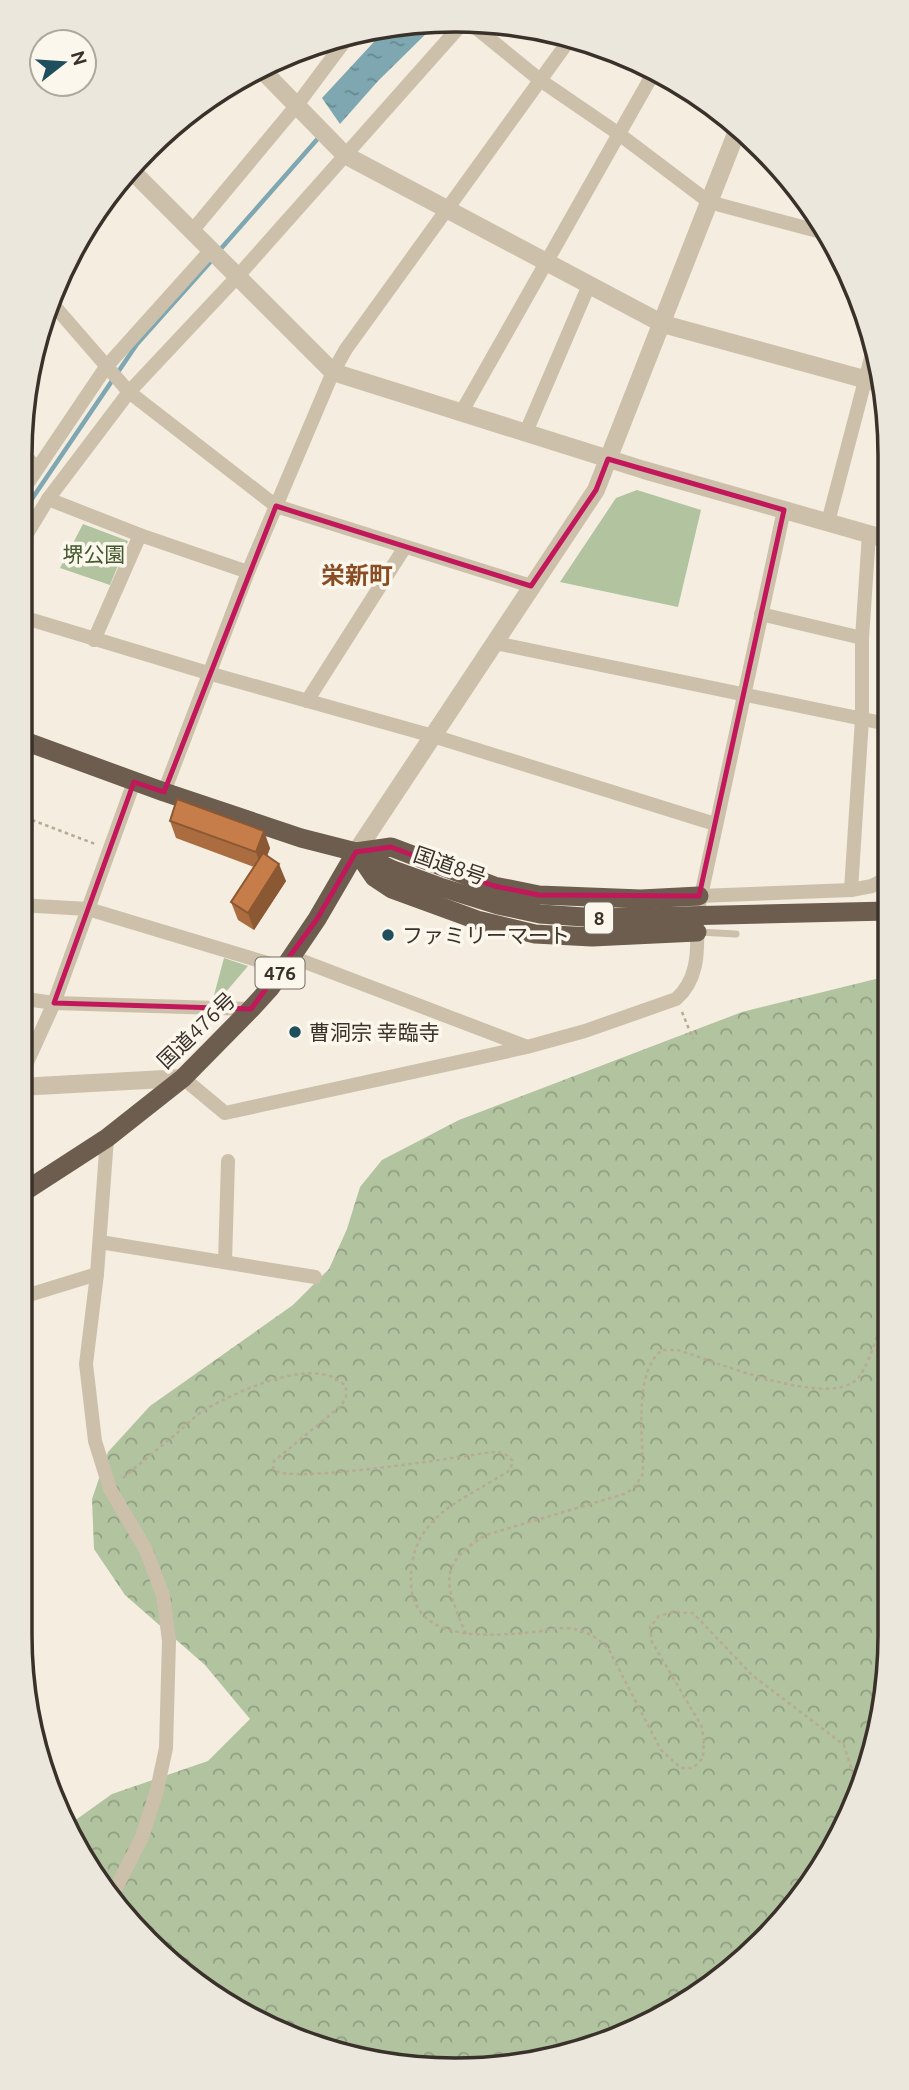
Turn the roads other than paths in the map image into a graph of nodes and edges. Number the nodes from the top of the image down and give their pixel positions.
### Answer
1 (455, 32) edge
2 (481, 32) edge
3 (565, 46) edge
4 (340, 48) edge
5 (268, 75) edge
6 (650, 79) edge
7 (540, 80) junction
8 (297, 105) junction
9 (620, 134) junction
10 (734, 137) edge
11 (345, 155) junction
12 (136, 175) edge
13 (709, 202) junction
14 (446, 209) junction
15 (813, 230) edge
16 (192, 231) junction
17 (211, 250) junction
18 (546, 261) junction
19 (237, 276) junction
20 (589, 285) junction
21 (58, 310) edge
22 (663, 324) junction
23 (106, 367) junction
24 (333, 372) junction
25 (870, 380) edge
26 (872, 388) edge
27 (129, 392) junction
28 (461, 413) junction
29 (526, 432) junction
30 (608, 458) junction
31 (31, 462) edge
32 (37, 469) junction
33 (31, 478) edge
34 (48, 499) junction
35 (276, 506) junction
36 (784, 510) junction
37 (828, 522) junction
38 (31, 527) edge
39 (140, 535) junction
40 (878, 536) edge
41 (405, 547) junction
42 (248, 572) junction
43 (531, 586) junction
44 (761, 614) junction
45 (31, 620) edge
46 (862, 638) junction
47 (94, 640) junction
48 (495, 643) junction
49 (208, 673) junction
50 (743, 695) junction
51 (307, 701) junction
52 (862, 719) junction
53 (878, 722) edge
54 (433, 736) junction
55 (31, 743) edge
56 (134, 782) junction
57 (164, 792) junction
58 (715, 824) junction
59 (356, 852) junction
60 (878, 883) edge
61 (851, 890) junction
62 (699, 901) junction
63 (31, 906) edge
64 (88, 909) junction
65 (878, 911) edge
66 (697, 930) junction
67 (736, 934) dead end
68 (288, 962) junction
69 (31, 1000) edge
70 (54, 1003) junction
71 (251, 1009) junction
72 (527, 1046) junction
73 (31, 1054) edge
74 (183, 1078) junction
75 (31, 1086) edge
76 (107, 1138) junction
77 (229, 1161) dead end
78 (31, 1187) edge
79 (100, 1242) junction
80 (225, 1262) junction
81 (97, 1274) junction
82 (315, 1277) dead end
83 (31, 1294) edge
84 (116, 1889) edge

1 - 11 street
2 - 7 street
3 - 7 street
4 - 8 street
5 - 8 street
6 - 9 street
7 - 9 street
7 - 14 street
8 - 11 street
8 - 16 street
9 - 13 street
9 - 18 street
10 - 13 street
11 - 14 street
11 - 19 street
12 - 16 street
13 - 15 street
13 - 22 street
14 - 18 street
14 - 24 street
16 - 17 street
17 - 19 street
17 - 23 street
18 - 20 street
18 - 28 street
19 - 24 street
19 - 27 street
20 - 22 street
20 - 29 street
21 - 23 street
22 - 25 street
22 - 30 street
23 - 27 street
23 - 32 street
24 - 28 street
24 - 35 street
26 - 37 street
27 - 34 street
27 - 35 street
28 - 29 street
29 - 30 street
30 - 36 street
30 - 43 street
31 - 32 street
32 - 33 street
34 - 38 street
34 - 39 street
35 - 41 street
35 - 42 street
36 - 37 street
36 - 44 street
37 - 40 street
39 - 42 street
39 - 47 street
40 - 46 street
41 - 43 street
41 - 51 street
42 - 49 street
43 - 48 street
44 - 46 street
44 - 50 street
45 - 47 street
46 - 52 street
47 - 49 street
48 - 50 street
48 - 54 street
49 - 51 street
49 - 57 street
50 - 52 street
50 - 58 street
51 - 54 street
52 - 53 street
52 - 61 street
54 - 58 street
54 - 59 street
55 - 56 highway, 国道8号 / 8
56 - 57 highway, 国道8号 / 8
56 - 64 street
57 - 59 highway, 国道8号 / 8
58 - 62 street
59 - 62 highway
59 - 65 highway, 国道8号 / 8
59 - 66 highway
59 - 68 highway, 国道476号 / 476
60 - 61 street
61 - 62 street
63 - 64 street
64 - 68 street
64 - 70 street
66 - 67 lane
66 - 72 street
68 - 71 highway, 国道476号 / 476
68 - 72 street
69 - 70 street
70 - 71 street
70 - 73 street
71 - 74 highway, 国道476号 / 476
72 - 74 street
74 - 75 street
74 - 76 highway, 国道476号 / 476
76 - 78 highway, 国道476号 / 476
76 - 79 street
77 - 80 street
79 - 80 street
79 - 81 street
80 - 82 street
81 - 83 street
81 - 84 street

